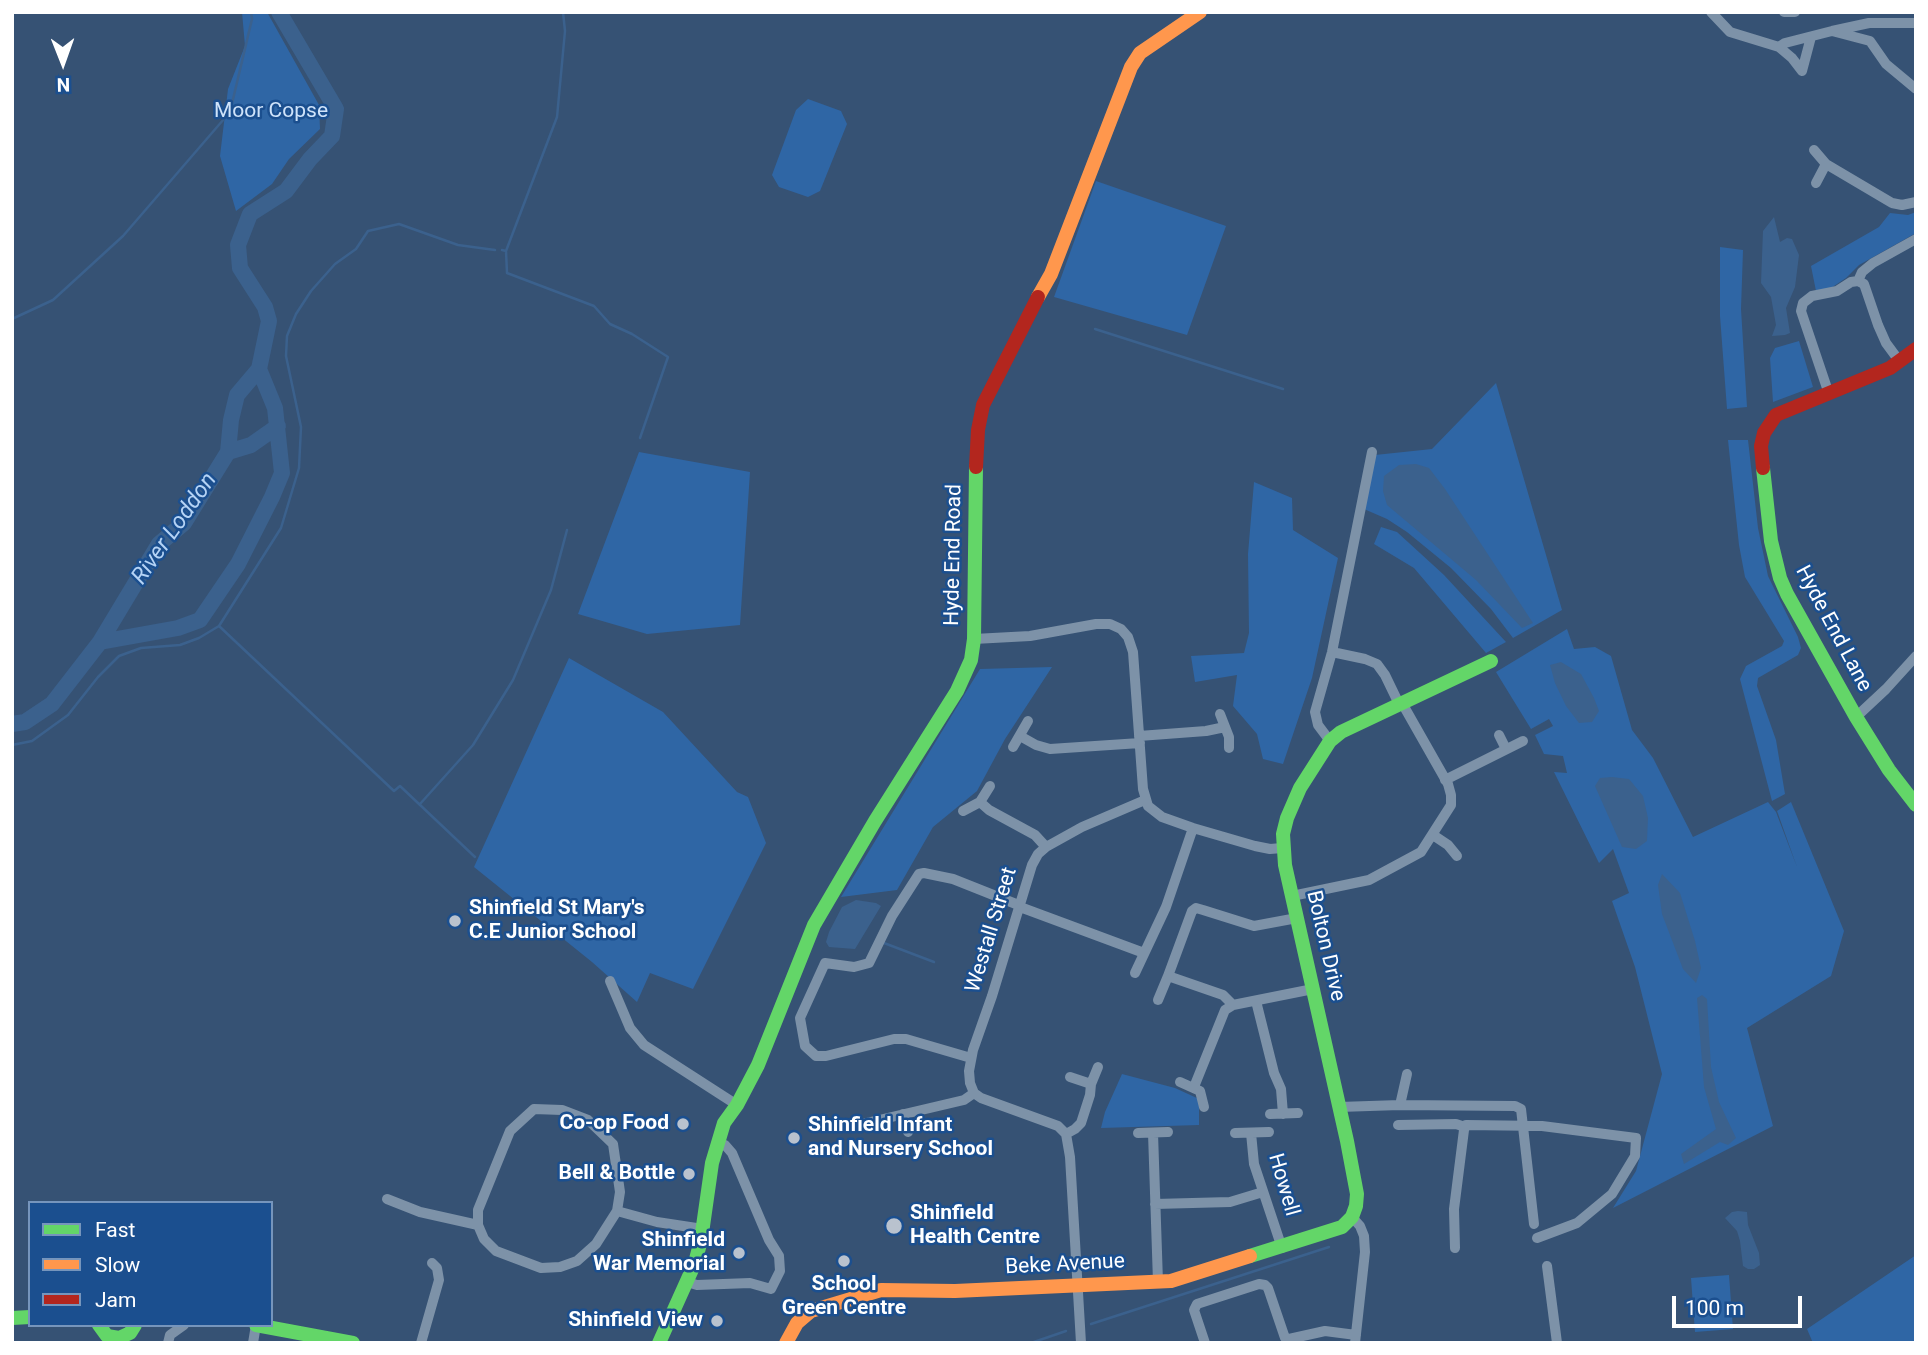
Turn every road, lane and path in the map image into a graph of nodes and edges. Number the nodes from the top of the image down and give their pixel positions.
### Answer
1 (1200, 12) edge
2 (1710, 12) edge
3 (1784, 12) edge
4 (1796, 12) edge
5 (1916, 23) edge
6 (1832, 31) junction
7 (1811, 37) junction
8 (1779, 47) junction
9 (1916, 89) edge
10 (1814, 150) dead end
11 (1826, 164) junction
12 (1816, 183) dead end
13 (1916, 202) edge
14 (1916, 239) edge
15 (1858, 281) junction
16 (1915, 353) edge
17 (1900, 362) junction
18 (1829, 394) junction
19 (1372, 452) dead end
20 (974, 639) junction
21 (1332, 652) junction
22 (1916, 656) edge
23 (1491, 661) dead end
24 (1401, 703) junction
25 (1220, 714) dead end
26 (1856, 717) junction
27 (1028, 721) dead end
28 (1225, 727) junction
29 (1499, 735) dead end
30 (1020, 736) junction
31 (1140, 740) junction
32 (1329, 741) junction
33 (1523, 741) dead end
34 (1013, 747) dead end
35 (1229, 748) dead end
36 (1506, 749) junction
37 (1445, 780) junction
38 (990, 786) dead end
39 (1145, 800) junction
40 (981, 802) junction
41 (1916, 804) edge
42 (963, 811) dead end
43 (1194, 828) junction
44 (1433, 835) junction
45 (1045, 847) junction
46 (1282, 848) junction
47 (1457, 856) dead end
48 (1292, 896) junction
49 (1020, 906) junction
50 (1297, 918) junction
51 (1144, 953) junction
52 (1135, 973) dead end
53 (1168, 976) junction
54 (610, 981) dead end
55 (1313, 989) junction
56 (1158, 1000) dead end
57 (1256, 1001) junction
58 (1233, 1005) junction
59 (971, 1058) junction
60 (1098, 1067) dead end
61 (1407, 1073) dead end
62 (1070, 1077) dead end
63 (1180, 1082) dead end
64 (1091, 1084) junction
65 (1194, 1087) junction
66 (974, 1093) junction
67 (737, 1105) junction
68 (1400, 1105) junction
69 (1204, 1107) dead end
70 (1339, 1107) junction
71 (1298, 1113) dead end
72 (903, 1114) junction
73 (1269, 1114) dead end
74 (1283, 1114) junction
75 (862, 1124) dead end
76 (1398, 1125) dead end
77 (1524, 1125) junction
78 (1465, 1127) junction
79 (908, 1132) dead end
80 (1168, 1132) dead end
81 (1269, 1132) dead end
82 (1138, 1133) dead end
83 (1153, 1133) junction
84 (1235, 1133) dead end
85 (1251, 1133) junction
86 (1066, 1134) junction
87 (718, 1142) junction
88 (1263, 1192) junction
89 (387, 1199) dead end
90 (1155, 1204) junction
91 (617, 1211) junction
92 (1352, 1217) junction
93 (1534, 1224) dead end
94 (478, 1225) junction
95 (703, 1229) junction
96 (1537, 1238) dead end
97 (1282, 1248) junction
98 (1455, 1248) dead end
99 (432, 1263) dead end
100 (1547, 1266) dead end
101 (687, 1282) junction
102 (1158, 1282) junction
103 (1078, 1284) junction
104 (181, 1327) edge
105 (267, 1327) edge
106 (105, 1332) edge
107 (131, 1334) edge
108 (1356, 1339) edge
109 (168, 1343) edge
110 (353, 1343) edge
111 (421, 1343) edge
112 (659, 1343) edge
113 (786, 1343) edge
114 (1082, 1343) edge
115 (1205, 1343) edge
116 (1556, 1343) edge

1 - 20 street, Hyde End Road
2 - 8 street
3 - 4 street
5 - 6 street
6 - 7 street
6 - 9 street
7 - 8 street
7 - 8 street
10 - 11 street
11 - 12 street
11 - 13 street
14 - 15 street
15 - 17 street
15 - 18 street
16 - 17 street
17 - 18 street
18 - 26 street, Hyde End Lane
19 - 21 street
20 - 31 street
20 - 67 street, Hyde End Road
21 - 24 street
21 - 32 street
22 - 26 street
23 - 24 street, Bolton Drive
24 - 32 street, Bolton Drive
24 - 37 street
25 - 28 street
26 - 41 street, Hyde End Lane
27 - 30 street
28 - 31 street
28 - 35 street
29 - 36 street
30 - 31 street
30 - 34 street
31 - 39 street
32 - 46 street, Bolton Drive
33 - 36 street
36 - 37 street
37 - 44 street
38 - 40 street
39 - 43 street
39 - 45 street
40 - 42 street
40 - 45 street
43 - 46 street
43 - 51 street
44 - 47 street
44 - 48 street
45 - 49 street, Westall Street
46 - 48 street, Bolton Drive
48 - 50 street, Bolton Drive
49 - 51 street
49 - 59 street, Westall Street
49 - 59 street
50 - 53 street
50 - 55 street, Bolton Drive
51 - 52 street
53 - 56 street
53 - 58 street
54 - 67 street
55 - 57 street
55 - 70 street, Bolton Drive
57 - 58 street
57 - 74 street
58 - 65 street
59 - 66 street, Westall Street
60 - 64 street
61 - 68 street
62 - 64 street
63 - 65 street
64 - 86 street
65 - 69 street
66 - 72 street
66 - 86 street
67 - 87 street, Hyde End Road
68 - 70 street
68 - 77 street
70 - 92 street, Bolton Drive
71 - 74 street
72 - 75 street
72 - 79 street
73 - 74 street
76 - 78 street
77 - 78 street
77 - 93 street
77 - 96 street
78 - 98 street
80 - 83 street
81 - 85 street, Howell
82 - 83 street
83 - 90 street
84 - 85 street, Howell
85 - 88 street, Howell
86 - 103 street
87 - 95 street, Hyde End Road
87 - 101 street
88 - 90 street
88 - 97 street, Howell
89 - 94 street
90 - 102 street
91 - 94 street
91 - 94 street
91 - 95 street
92 - 97 street, Beke Avenue
92 - 108 street, Bolton Drive
95 - 101 street, Hyde End Road
97 - 102 street, Beke Avenue
99 - 111 street
100 - 116 street
101 - 112 street, Hyde End Road
102 - 103 street, Beke Avenue
103 - 113 street, Beke Avenue
103 - 114 street
104 - 109 street
105 - 110 street
106 - 107 street
108 - 115 street

